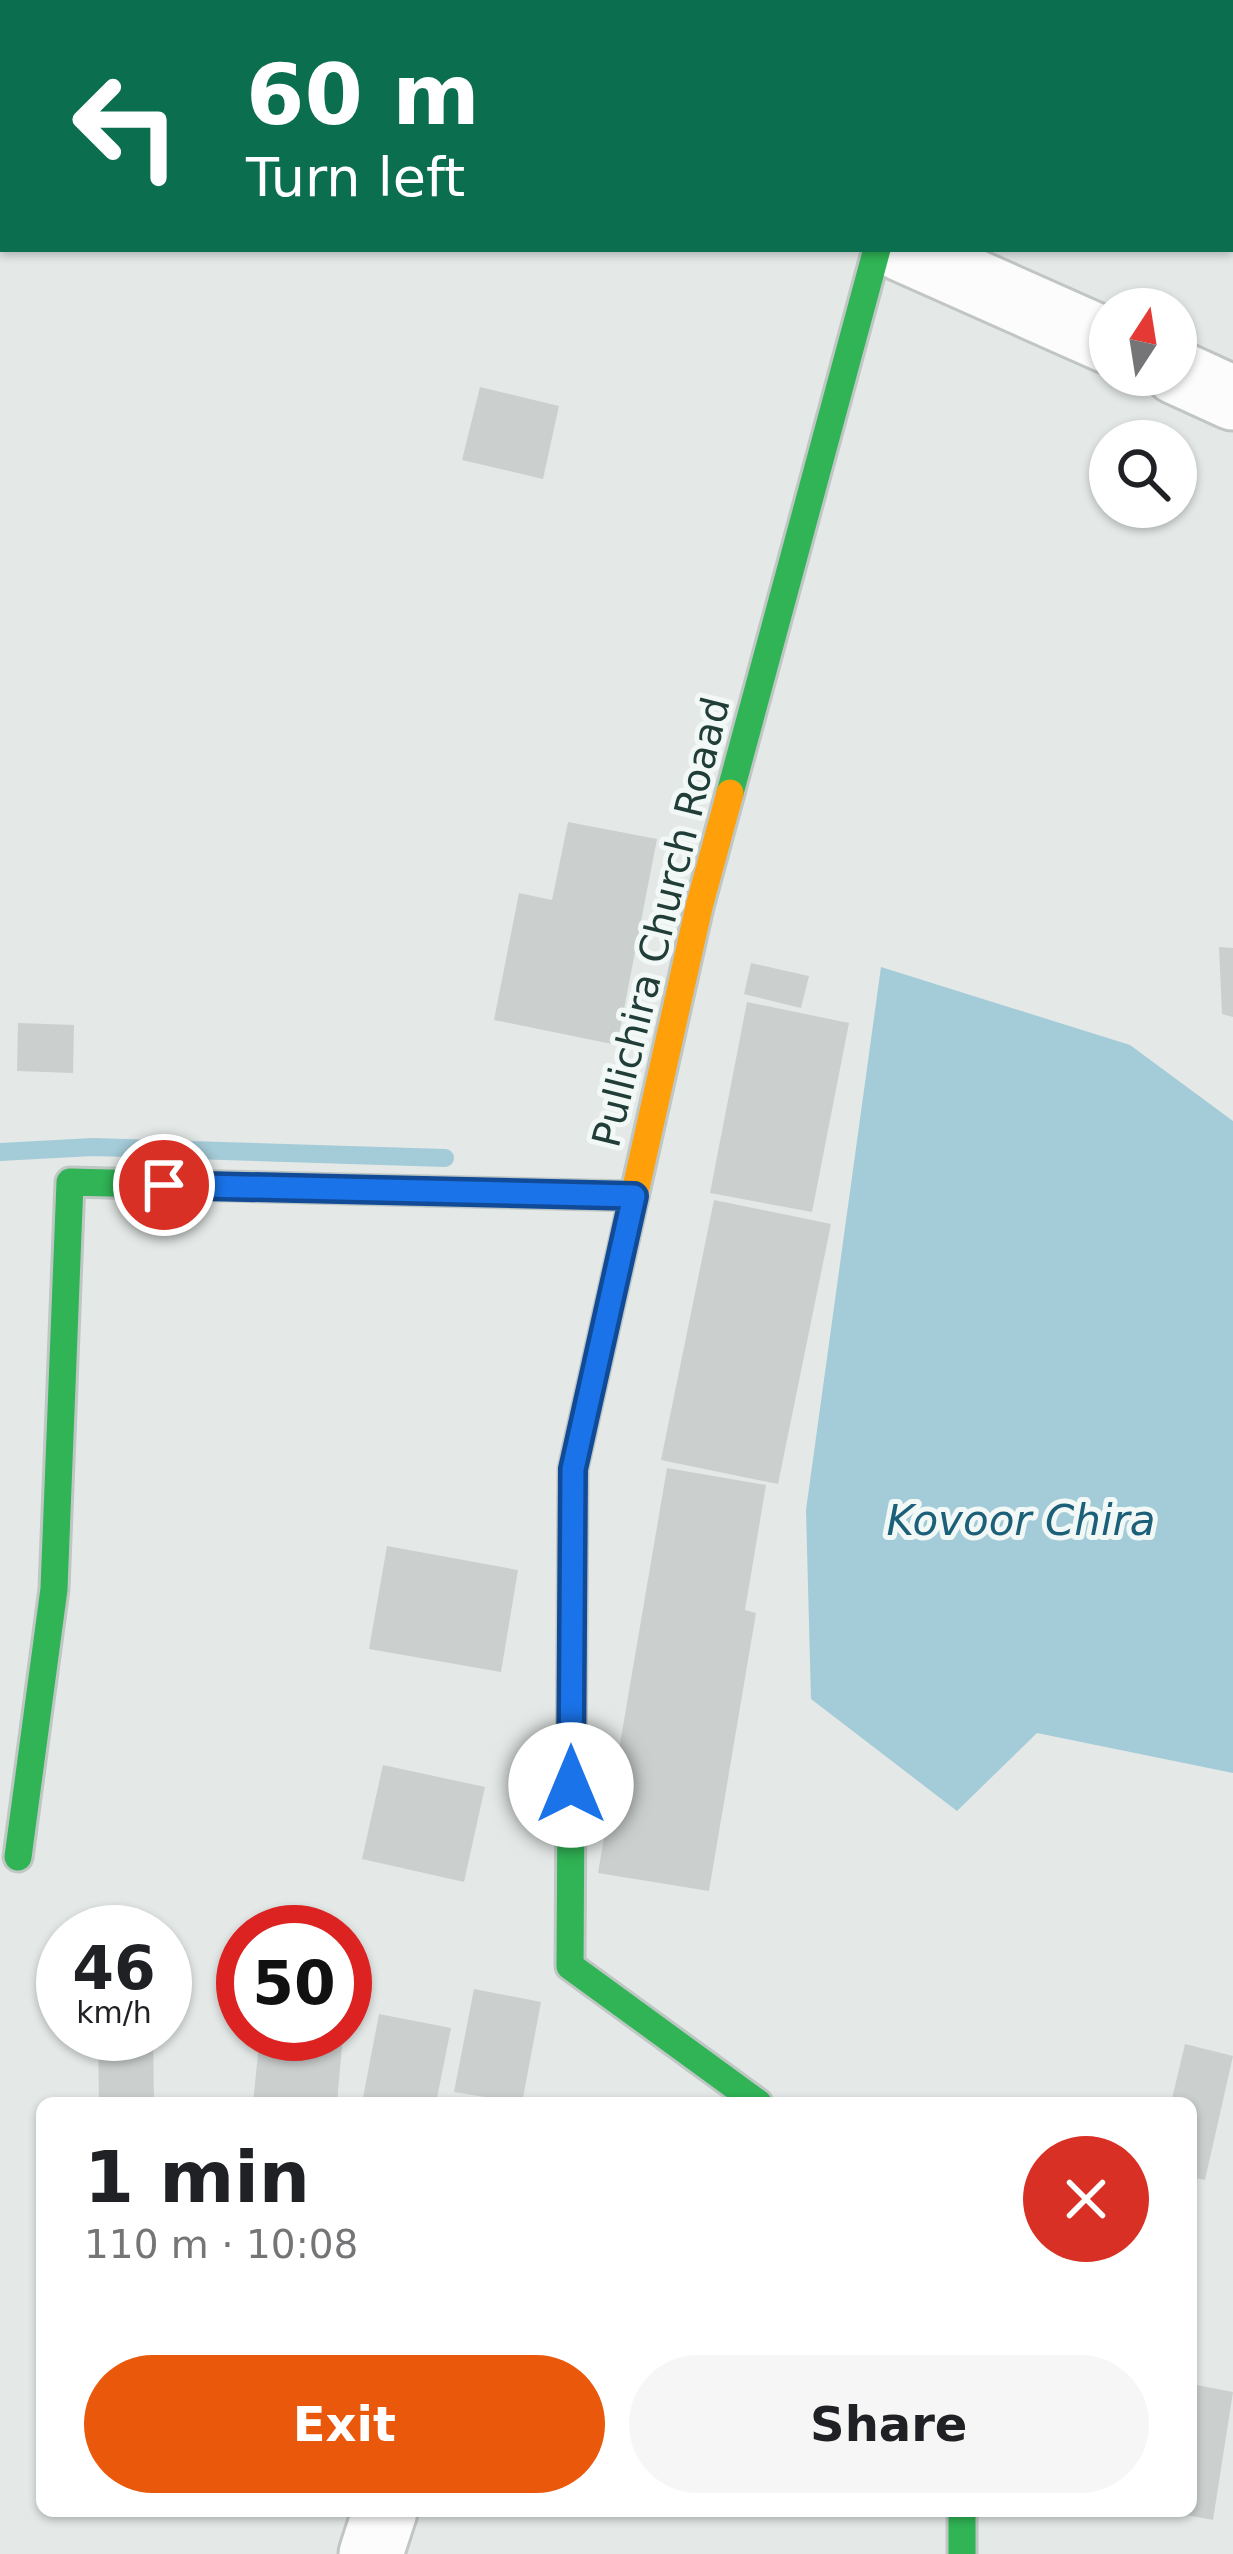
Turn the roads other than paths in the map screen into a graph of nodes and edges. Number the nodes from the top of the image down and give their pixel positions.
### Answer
1 (876, 252) edge
2 (908, 252) edge
3 (1089, 333) edge
4 (1197, 382) edge
5 (1233, 398) edge
6 (634, 1196) junction
7 (18, 1857) dead end
8 (750, 2097) edge
9 (383, 2517) edge
10 (962, 2517) edge
11 (371, 2554) edge
12 (962, 2554) edge

1 - 6 main road, Pullichira Church Roaad
2 - 3 street
4 - 5 street
6 - 7 main road
6 - 8 main road, Pullichira Church Roaad
9 - 11 street
10 - 12 main road

